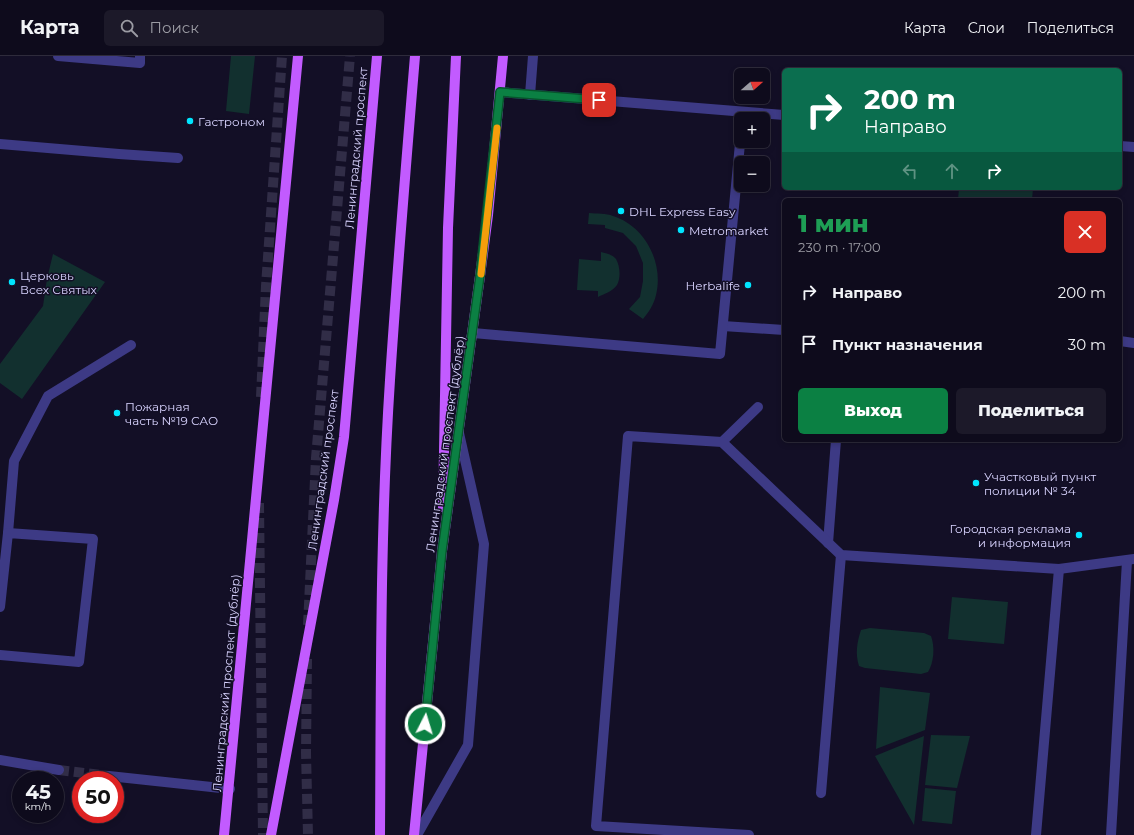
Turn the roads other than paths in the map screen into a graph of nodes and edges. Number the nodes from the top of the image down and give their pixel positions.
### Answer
1 (58, 56) edge
2 (140, 56) edge
3 (298, 56) edge
4 (376, 56) edge
5 (415, 56) edge
6 (456, 56) edge
7 (503, 56) edge
8 (533, 56) edge
9 (500, 92) junction
10 (530, 95) junction
11 (734, 115) edge
12 (770, 115) edge
13 (782, 115) edge
14 (0, 144) edge
15 (1122, 146) edge
16 (1134, 147) edge
17 (740, 148) edge
18 (178, 158) dead end
19 (723, 326) junction
20 (782, 330) edge
21 (473, 333) junction
22 (1122, 342) edge
23 (1134, 343) edge
24 (131, 345) dead end
25 (758, 407) dead end
26 (459, 433) junction
27 (722, 442) junction
28 (836, 442) edge
29 (8, 533) junction
30 (828, 543) junction
31 (442, 551) junction
32 (841, 555) junction
33 (1131, 560) edge
34 (1059, 569) junction
35 (0, 607) edge
36 (0, 655) edge
37 (0, 760) edge
38 (59, 770) tunnel mouth
39 (124, 778) edge
40 (230, 789) junction
41 (821, 793) dead end
42 (224, 835) edge
43 (271, 835) edge
44 (380, 835) edge
45 (415, 835) edge
46 (749, 835) edge
47 (1036, 835) edge
48 (1111, 835) edge

1 - 2 street
3 - 40 main road, Ленинградский проспект (дублёр)
4 - 43 main road, Ленинградский проспект
5 - 44 main road
6 - 31 main road
7 - 9 main road, Ленинградский проспект (дублёр)
8 - 10 street
9 - 10 street
9 - 21 main road, Ленинградский проспект (дублёр)
10 - 11 street
12 - 13 street
14 - 18 street
15 - 16 street
17 - 19 street
19 - 20 street
19 - 21 street
21 - 26 main road, Ленинградский проспект (дублёр)
22 - 23 street
24 - 29 street
25 - 27 street
26 - 31 main road, Ленинградский проспект (дублёр)
26 - 45 street
27 - 30 street
27 - 46 street
28 - 30 street
29 - 35 street
29 - 36 street
30 - 32 street
31 - 45 main road, Ленинградский проспект (дублёр)
32 - 34 street
32 - 41 street
33 - 34 street
33 - 48 street
34 - 47 street
37 - 38 street
39 - 40 street
40 - 42 main road, Ленинградский проспект (дублёр)

